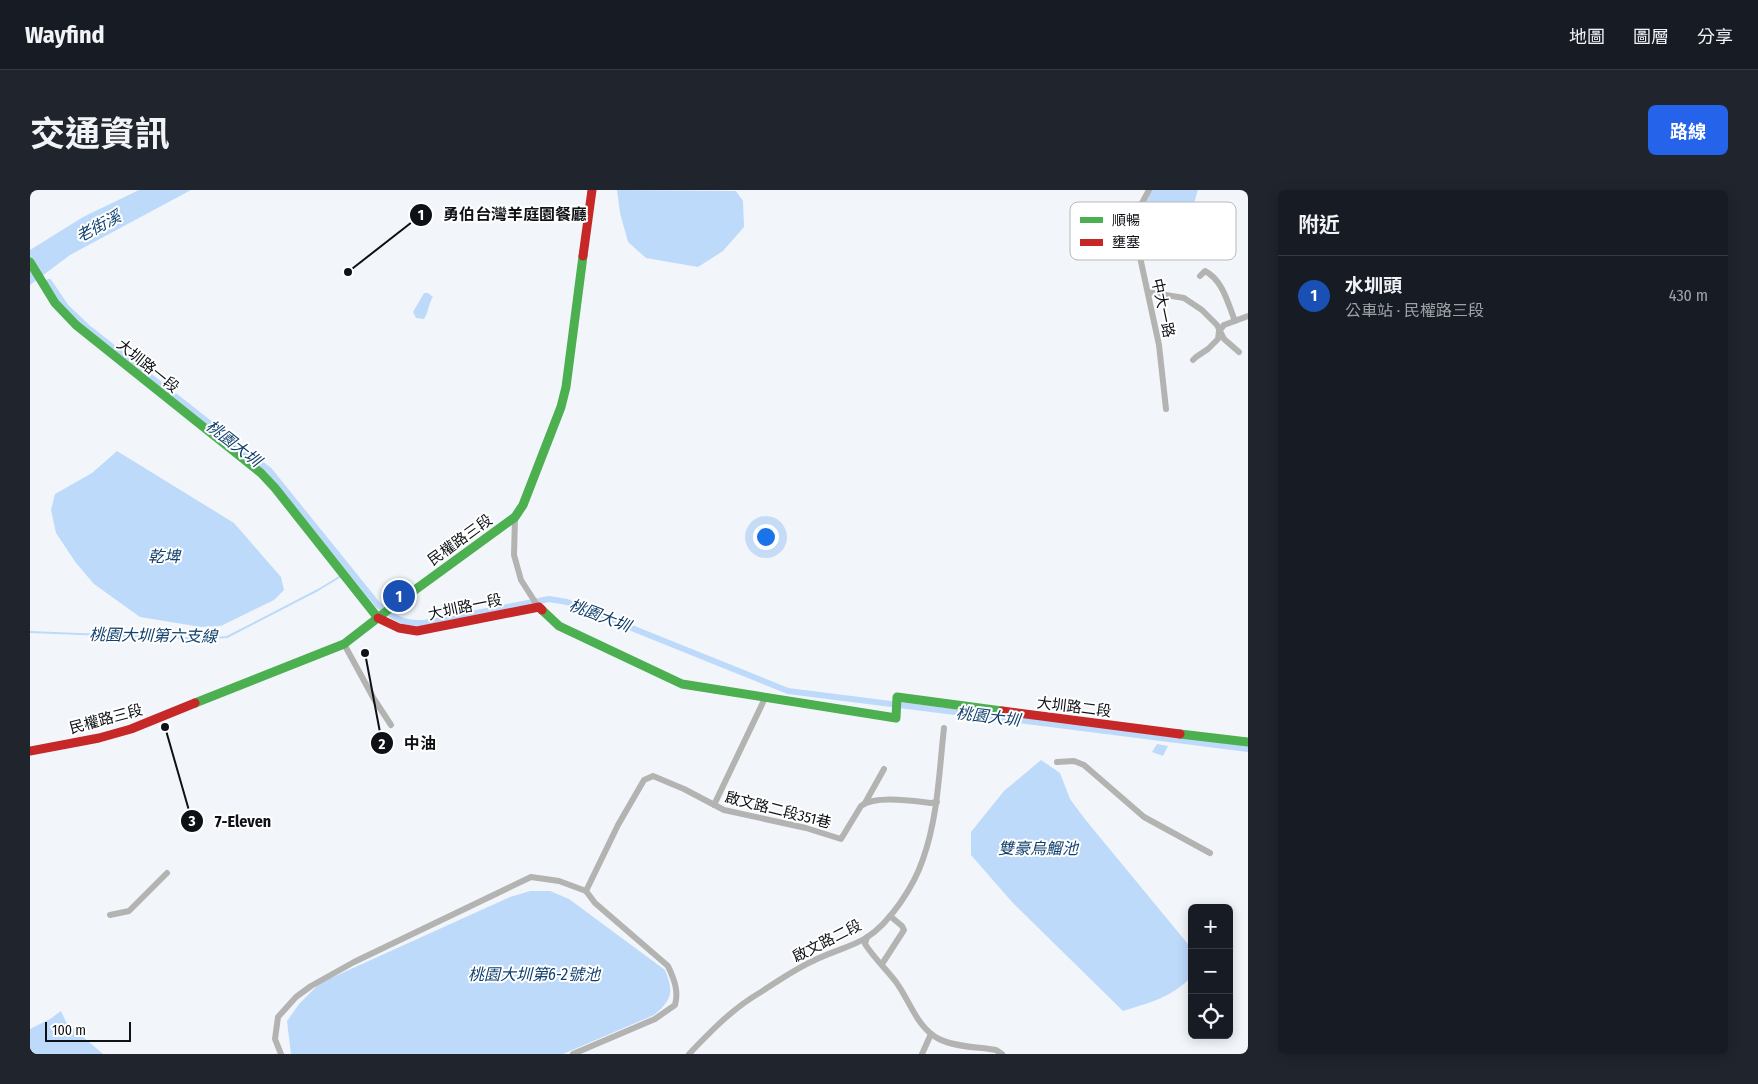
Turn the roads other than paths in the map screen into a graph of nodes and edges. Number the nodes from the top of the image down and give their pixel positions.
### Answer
1 (592, 190) edge
2 (1149, 190) edge
3 (1143, 202) edge
4 (1140, 260) edge
5 (30, 262) edge
6 (1200, 276) dead end
7 (1148, 292) junction
8 (1248, 316) edge
9 (1235, 321) junction
10 (1219, 331) junction
11 (1239, 352) dead end
12 (1193, 360) dead end
13 (1166, 408) dead end
14 (515, 516) junction
15 (536, 603) junction
16 (378, 618) junction
17 (344, 644) junction
18 (766, 696) junction
19 (391, 725) dead end
20 (944, 728) dead end
21 (1248, 742) edge
22 (30, 751) edge
23 (1057, 762) dead end
24 (884, 769) dead end
25 (937, 802) junction
26 (864, 804) junction
27 (714, 805) junction
28 (1210, 853) dead end
29 (167, 873) dead end
30 (586, 891) junction
31 (110, 915) dead end
32 (890, 916) junction
33 (867, 937) junction
34 (882, 964) junction
35 (930, 1034) junction
36 (280, 1054) edge
37 (573, 1054) edge
38 (689, 1054) edge
39 (922, 1054) edge
40 (1002, 1054) edge

1 - 14 street, 民權路三段
2 - 3 street, 中大一路
4 - 7 street, 中大一路
5 - 16 street, 大圳路一段
6 - 9 street
7 - 10 street
7 - 13 street, 中大一路
8 - 9 street
9 - 10 street
10 - 11 street
10 - 12 street
14 - 15 street
14 - 16 street, 民權路三段
15 - 16 street, 大圳路一段
15 - 18 street
16 - 17 street, 民權路三段
17 - 19 street
17 - 22 street, 民權路三段
18 - 21 street, 大圳路二段
18 - 27 street
20 - 25 street, 啟文路二段
23 - 28 street
24 - 26 street
25 - 26 street
25 - 32 street, 啟文路二段
26 - 27 street, 啟文路二段351巷
27 - 30 street
29 - 31 street
30 - 36 street
30 - 37 street
32 - 33 street, 啟文路二段
32 - 34 street
33 - 34 street
33 - 38 street, 啟文路二段
34 - 35 street
35 - 39 street
35 - 40 street

